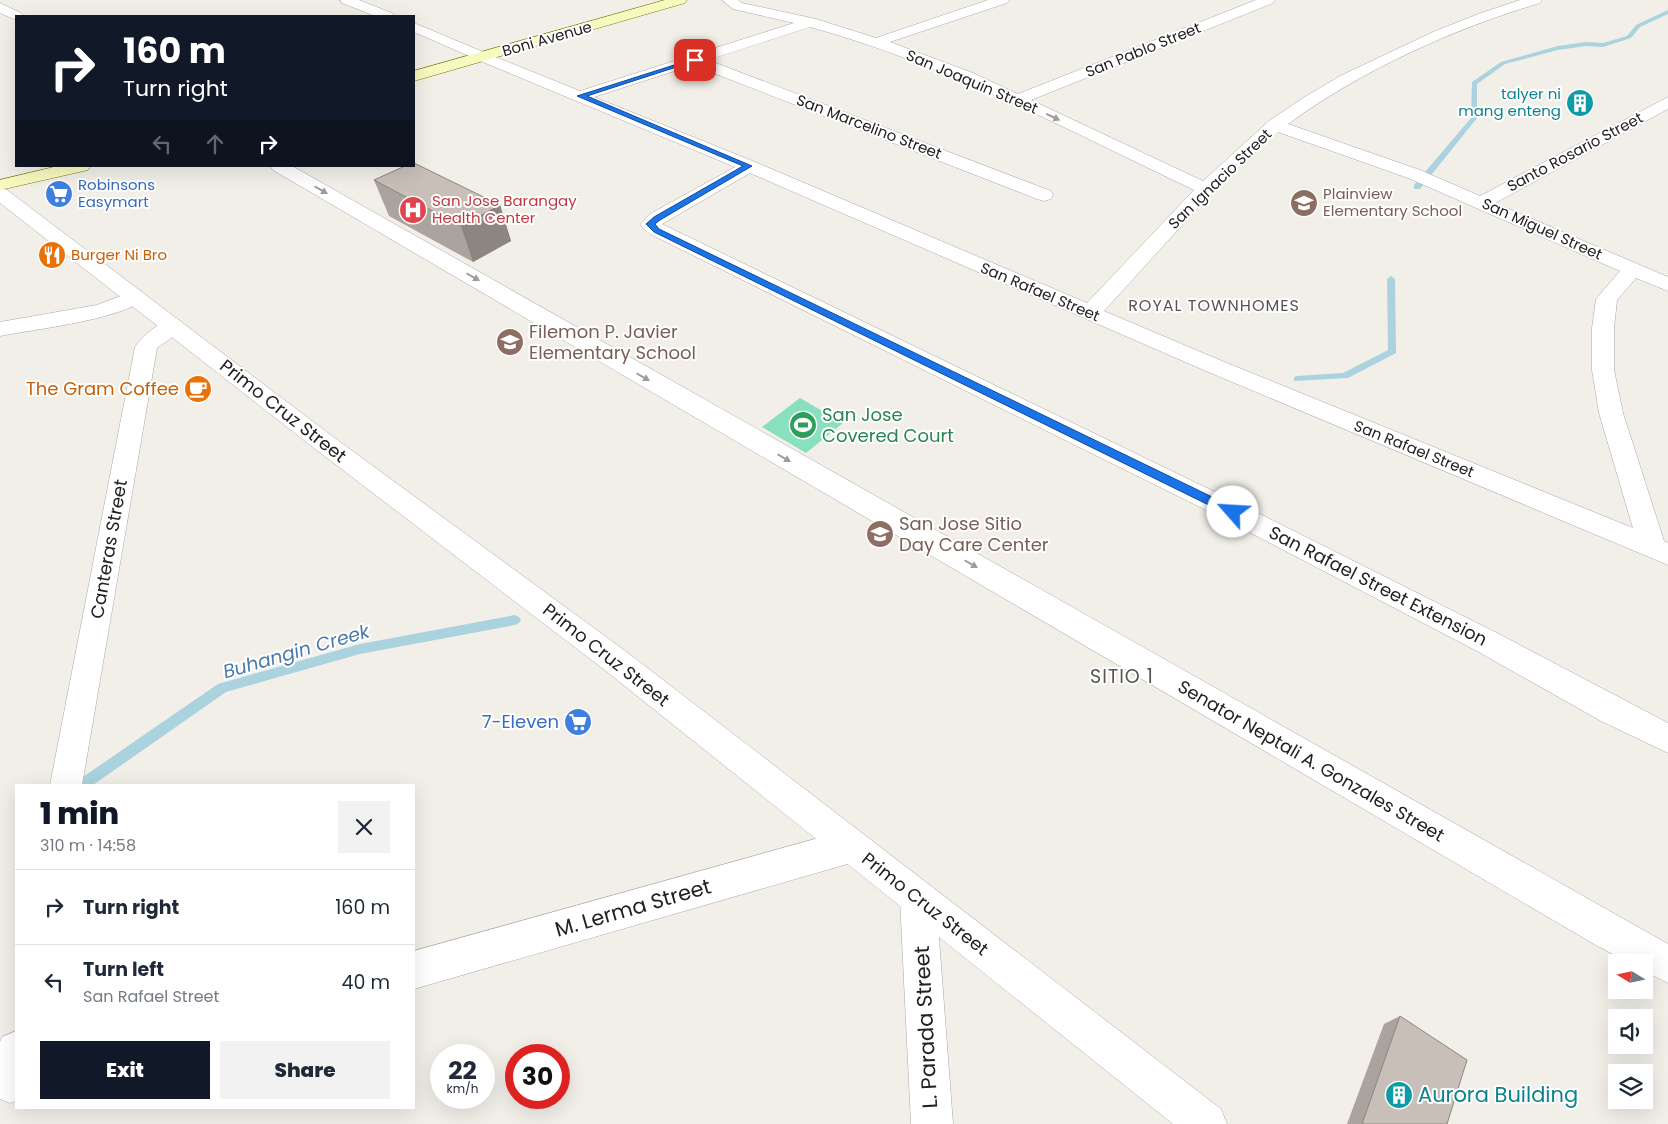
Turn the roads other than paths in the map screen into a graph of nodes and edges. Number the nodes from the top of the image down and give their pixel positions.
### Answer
1 (348, 0) edge
2 (645, 0) edge
3 (680, 0) edge
4 (729, 0) edge
5 (764, 0) edge
6 (1002, 0) edge
7 (1268, 0) edge
8 (1535, 0) edge
9 (0, 7) edge
10 (15, 15) edge
11 (385, 15) edge
12 (811, 22) junction
13 (415, 28) edge
14 (898, 35) junction
15 (877, 42) junction
16 (476, 53) junction
17 (695, 60) junction
18 (415, 66) edge
19 (1001, 75) dead end
20 (415, 76) edge
21 (1017, 82) dead end
22 (1041, 92) junction
23 (580, 96) junction
24 (1018, 100) junction
25 (1059, 100) dead end
26 (1668, 102) edge
27 (1275, 125) junction
28 (749, 166) junction
29 (26, 167) edge
30 (78, 167) edge
31 (281, 167) edge
32 (1201, 168) dead end
33 (0, 173) edge
34 (1219, 177) junction
35 (0, 185) edge
36 (1206, 189) junction
37 (0, 194) edge
38 (1044, 195) dead end
39 (1482, 202) junction
40 (1633, 269) junction
41 (1668, 285) edge
42 (134, 297) junction
43 (1090, 313) junction
44 (173, 326) junction
45 (0, 329) edge
46 (1660, 551) edge
47 (1668, 739) edge
48 (67, 776) edge
49 (851, 846) junction
50 (918, 899) junction
51 (1668, 964) edge
52 (415, 970) edge
53 (932, 1124) edge
54 (1206, 1124) edge

1 - 11 street
2 - 16 main road, Boni Avenue
3 - 16 main road, Boni Avenue
4 - 12 street, San Joaquin Street
5 - 14 street, San Joaquin Street
6 - 14 street
7 - 22 street, San Pablo Street
8 - 27 street, San Ignacio Street
9 - 10 street
12 - 15 street, San Joaquin Street
12 - 17 street
13 - 16 street, San Rafael Street
14 - 15 street
14 - 19 street, San Joaquin Street
15 - 24 street, San Joaquin Street
16 - 18 main road, Boni Avenue
16 - 20 main road, Boni Avenue
16 - 23 street, San Rafael Street
17 - 23 street
17 - 38 street, San Marcelino Street
21 - 22 street, San Joaquin Street
22 - 24 street, San Pablo Street
22 - 25 street, San Joaquin Street
23 - 28 street, San Rafael Street
24 -> 36 street, San Joaquin Street
26 - 39 street, Santo Rosario Street
27 - 34 street, San Ignacio Street
27 - 39 street, San Miguel Street
28 - 43 street, San Rafael Street
28 - 47 street, San Rafael Street Extension
29 - 33 main road
30 - 35 main road
31 -> 51 street, Senator Neptali A. Gonzales Street
32 - 34 street
34 - 36 street, San Ignacio Street
36 - 43 street, San Ignacio Street
37 - 42 street, Primo Cruz Street
39 - 40 street, San Miguel Street
40 - 41 street, San Miguel Street
40 - 46 street
42 - 44 street, Primo Cruz Street
42 - 45 street
43 - 46 street, San Rafael Street
44 - 48 street, Canteras Street
44 - 49 street, Primo Cruz Street
49 - 50 street, Primo Cruz Street
49 - 52 street, M. Lerma Street
50 - 53 street, L. Parada Street
50 - 54 street, Primo Cruz Street

